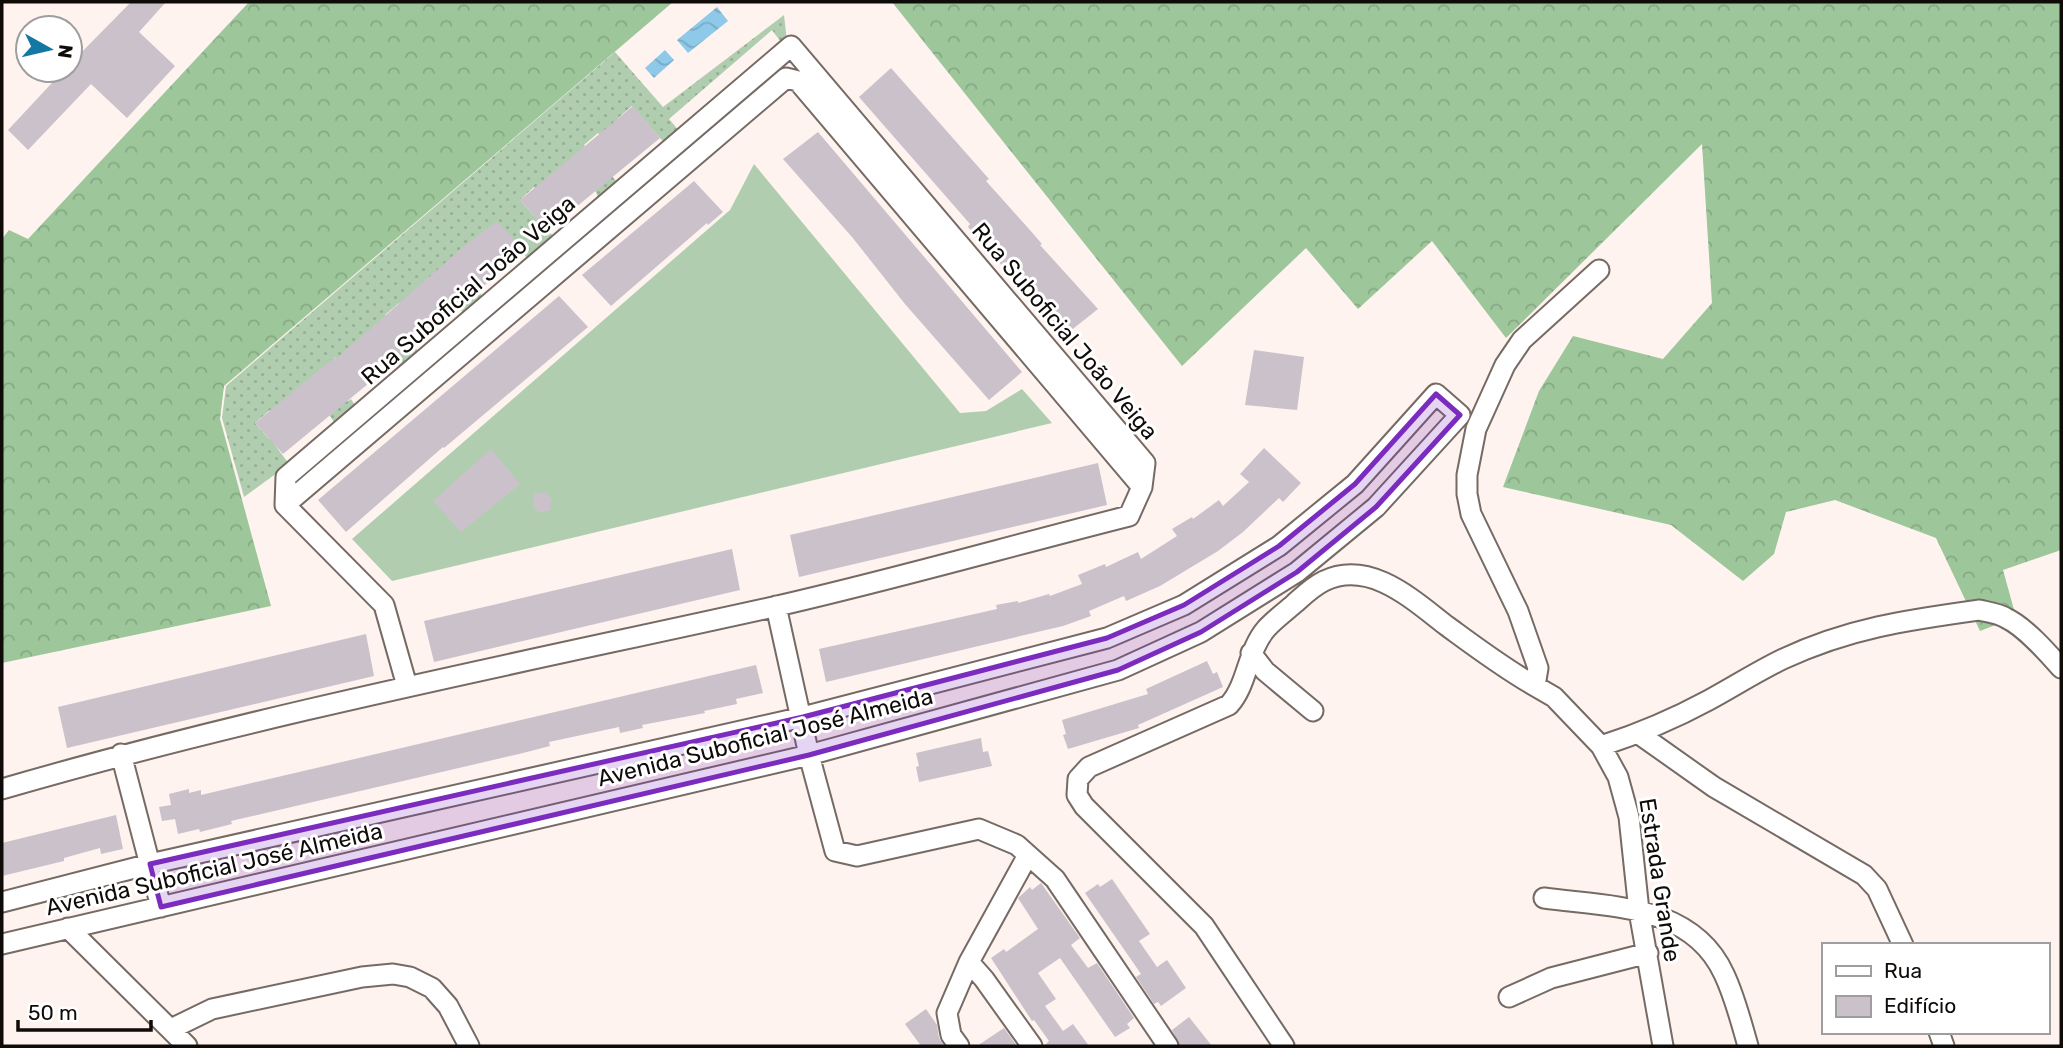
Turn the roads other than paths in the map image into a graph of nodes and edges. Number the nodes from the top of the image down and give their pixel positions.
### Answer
1 (1599, 270) dead end
2 (1142, 487) junction
3 (285, 505) junction
4 (776, 606) junction
5 (1251, 653) junction
6 (2061, 668) edge
7 (407, 686) junction
8 (1535, 686) junction
9 (1313, 711) dead end
10 (803, 717) junction
11 (1639, 734) junction
12 (1601, 746) junction
13 (121, 754) junction
14 (810, 755) junction
15 (2, 789) edge
16 (1028, 855) junction
17 (150, 864) junction
18 (1544, 898) dead end
19 (2, 902) edge
20 (161, 907) junction
21 (1639, 911) junction
22 (68, 928) junction
23 (1902, 943) edge
24 (2, 944) edge
25 (1648, 953) junction
26 (969, 962) junction
27 (1509, 997) dead end
28 (171, 1029) junction
29 (187, 1046) edge
30 (469, 1046) edge
31 (959, 1046) edge
32 (1032, 1046) edge
33 (1168, 1046) edge
34 (1284, 1046) edge
35 (1663, 1046) edge
36 (1748, 1046) edge

1 - 8 street
2 - 3 street, Rua Suboficial João Veiga
2 - 3 street, Rua Suboficial João Veiga
2 - 4 street
3 - 7 street
4 - 7 street
4 - 10 street
5 - 8 street, Estrada Grande
5 - 9 street
5 - 34 street, Estrada Grande
6 - 11 street
7 - 13 street
8 - 12 street, Estrada Grande
10 - 14 street
10 - 14 street, Avenida Suboficial José Almeida
10 - 17 street, Avenida Suboficial José Almeida
11 - 12 street
11 - 23 street
12 - 21 street, Estrada Grande
13 - 15 street
13 - 17 street
14 - 16 street
14 - 20 street, Avenida Suboficial José Almeida
16 - 26 street
16 - 33 street
17 - 19 street, Avenida Suboficial José Almeida
17 - 20 street
18 - 21 street
20 - 22 street, Avenida Suboficial José Almeida
21 - 25 street, Estrada Grande
21 - 36 street
22 - 24 street, Avenida Suboficial José Almeida
22 - 28 street
25 - 27 street
25 - 35 street, Estrada Grande
26 - 31 street
26 - 32 street
28 - 29 street
28 - 30 street

